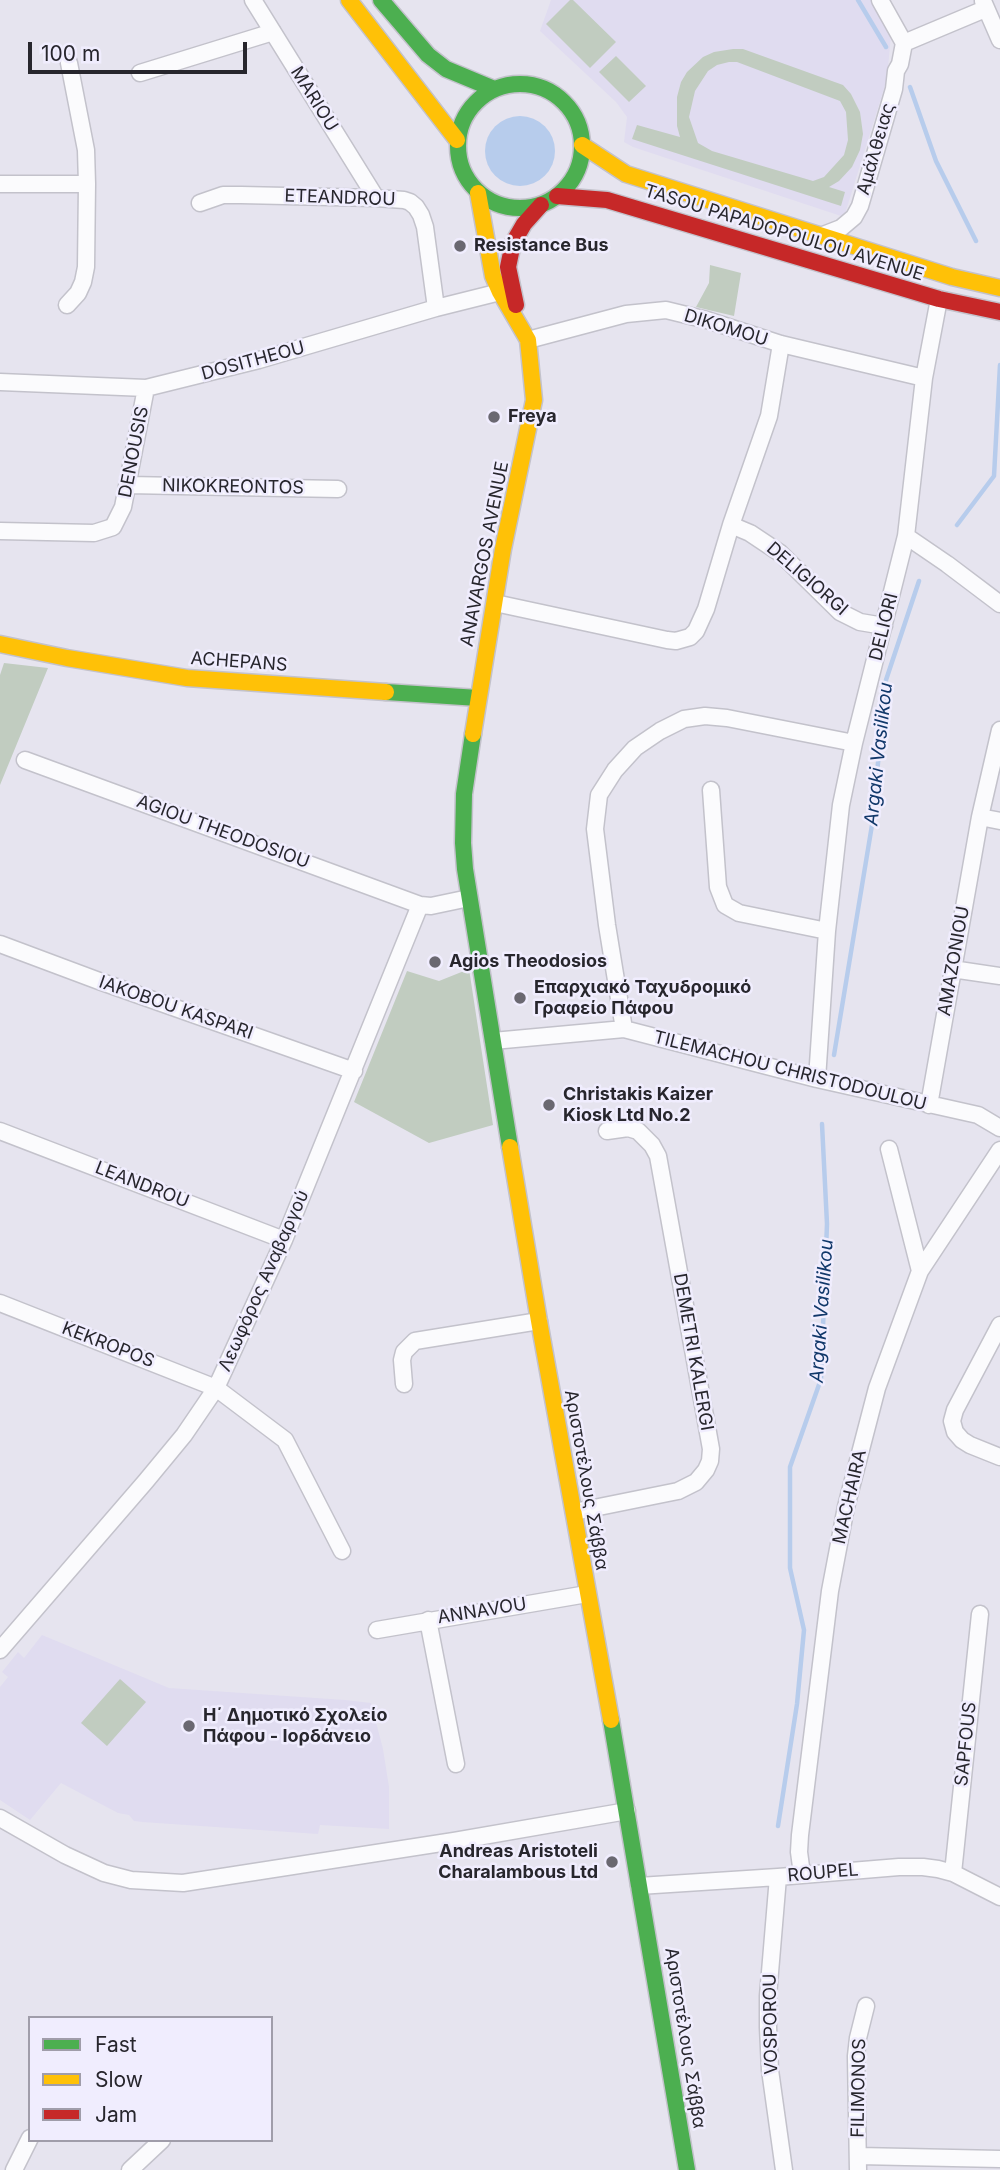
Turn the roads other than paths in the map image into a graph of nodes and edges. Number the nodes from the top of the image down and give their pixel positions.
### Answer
1 (253, 0) edge
2 (349, 0) edge
3 (880, 0) edge
4 (385, 3) edge
5 (984, 4) edge
6 (273, 32) junction
7 (1000, 40) edge
8 (904, 43) junction
9 (69, 63) dead end
10 (140, 73) dead end
11 (494, 89) junction
12 (457, 140) junction
13 (582, 145) junction
14 (0, 184) edge
15 (87, 184) junction
16 (478, 194) junction
17 (557, 196) junction
18 (376, 198) junction
19 (200, 203) dead end
20 (541, 205) junction
21 (821, 236) junction
22 (1000, 288) edge
23 (499, 292) junction
24 (939, 299) junction
25 (67, 305) dead end
26 (436, 308) junction
27 (1000, 312) edge
28 (519, 322) junction
29 (528, 340) junction
30 (781, 344) junction
31 (924, 379) junction
32 (0, 382) edge
33 (146, 388) junction
34 (128, 485) junction
35 (338, 489) dead end
36 (731, 525) junction
37 (0, 531) edge
38 (906, 536) junction
39 (495, 603) junction
40 (1000, 604) edge
41 (884, 626) junction
42 (0, 644) edge
43 (478, 698) junction
44 (1000, 730) edge
45 (854, 743) junction
46 (25, 760) dead end
47 (711, 790) dead end
48 (464, 794) joint
49 (980, 817) junction
50 (1000, 821) edge
51 (469, 898) junction
52 (420, 905) junction
53 (827, 931) junction
54 (0, 944) edge
55 (953, 969) junction
56 (1000, 976) edge
57 (624, 1029) junction
58 (493, 1041) junction
59 (354, 1071) junction
60 (817, 1079) junction
61 (929, 1105) junction
62 (1000, 1128) edge
63 (607, 1130) dead end
64 (0, 1131) edge
65 (889, 1149) dead end
66 (1000, 1150) edge
67 (284, 1240) junction
68 (920, 1271) junction
69 (0, 1303) edge
70 (539, 1321) junction
71 (1000, 1325) edge
72 (404, 1384) dead end
73 (216, 1388) junction
74 (1000, 1457) edge
75 (574, 1513) junction
76 (342, 1551) dead end
77 (587, 1594) junction
78 (980, 1614) dead end
79 (428, 1620) junction
80 (377, 1630) dead end
81 (0, 1650) edge
82 (456, 1764) dead end
83 (627, 1811) junction
84 (0, 1818) edge
85 (953, 1873) junction
86 (802, 1874) junction
87 (778, 1877) junction
88 (639, 1886) junction
89 (1000, 1897) edge
90 (866, 2006) dead end
91 (28, 2142) edge
92 (160, 2142) edge
93 (1000, 2159) edge
94 (858, 2163) edge
95 (14, 2170) edge
96 (130, 2170) edge
97 (687, 2170) edge
98 (783, 2170) edge

1 - 6 street, MARIOU
2 - 12 main road
3 - 8 street
4 - 11 main road
5 - 7 street
5 - 8 street
6 - 10 street
6 - 18 street, MARIOU
8 - 21 street, Αμάλθειας
9 - 15 street
11 - 12 main road
11 - 13 main road
12 - 16 main road
13 - 17 main road
13 - 21 main road, TASOU PAPADOPOULOU AVENUE
14 - 15 street
15 - 25 street
16 - 20 main road
16 - 23 main road, ANAVARGOS AVENUE
17 - 20 main road
17 - 24 main road, TASOU PAPADOPOULOU AVENUE
18 - 19 street, ETEANDROU
18 - 26 street, ETEANDROU
20 - 28 main road, ANAVARGOS AVENUE
21 - 22 main road, TASOU PAPADOPOULOU AVENUE
23 - 26 street, DOSITHEOU
23 - 28 main road, ANAVARGOS AVENUE
24 - 27 main road, TASOU PAPADOPOULOU AVENUE
24 - 31 street, DELIORI
26 - 33 street, DOSITHEOU
28 - 29 main road, ANAVARGOS AVENUE
29 - 30 street, DIKOMOU
29 - 39 main road, ANAVARGOS AVENUE
30 - 31 street, DIKOMOU
30 - 36 street
31 - 38 street, DELIORI
32 - 33 street, DOSITHEOU
33 - 34 street, DENOUSIS
34 - 35 street, NIKOKREONTOS
34 - 37 street, DENOUSIS
36 - 39 street
36 - 41 street, DELIGIORGI
38 - 40 street
38 - 41 street, DELIORI
39 - 43 main road, ANAVARGOS AVENUE
41 - 45 street, DELIORI
42 - 43 main road, ACHEPANS
43 - 48 main road, ANAVARGOS AVENUE
44 - 49 street, AMAZONIOU
45 - 53 street, DELIORI
45 - 57 street
46 - 52 street, AGIOU THEODOSIOU
47 - 53 street
48 - 51 main road, Αριστοτέλους Σάββα
49 - 50 street
49 - 55 street, AMAZONIOU
51 - 52 street
51 - 58 main road, Αριστοτέλους Σάββα
52 - 59 street, Λεωφόρος Αναβαργού
53 - 60 street, DELIORI
54 - 59 street, IAKOBOU KASPARI
55 - 56 street
55 - 61 street, AMAZONIOU
57 - 58 street, TILEMACHOU CHRISTODOULOU
57 - 60 street, TILEMACHOU CHRISTODOULOU
58 - 70 main road, Αριστοτέλους Σάββα
59 - 67 street, Λεωφόρος Αναβαργού
60 - 61 street, TILEMACHOU CHRISTODOULOU
61 - 62 street, TILEMACHOU CHRISTODOULOU
63 - 75 street, DEMETRI KALERGI
64 - 67 street, LEANDROU
65 - 68 street
66 - 68 street, MACHAIRA
67 - 73 street, Λεωφόρος Αναβαργού
68 - 86 street, MACHAIRA
69 - 73 street, KEKROPOS
70 - 72 street
70 - 75 main road, Αριστοτέλους Σάββα
71 - 74 street
73 - 76 street, KEKROPOS
73 - 81 street, Λεωφόρος Αναβαργού
75 - 77 main road, Αριστοτέλους Σάββα
77 - 79 street, ANNAVOU
77 - 83 main road, Αριστοτέλους Σάββα
78 - 85 street, SAPFOUS
79 - 80 street, ANNAVOU
79 - 82 street
83 - 84 street
83 - 88 main road, Αριστοτέλους Σάββα
85 - 86 street, ROUPEL
85 - 89 street, ROUPEL
86 - 87 street, ROUPEL
87 - 88 street, ROUPEL
87 - 98 street, VOSPOROU
88 - 97 main road, Αριστοτέλους Σάββα
90 - 94 street, FILIMONOS
91 - 95 street
92 - 96 street
93 - 94 street

